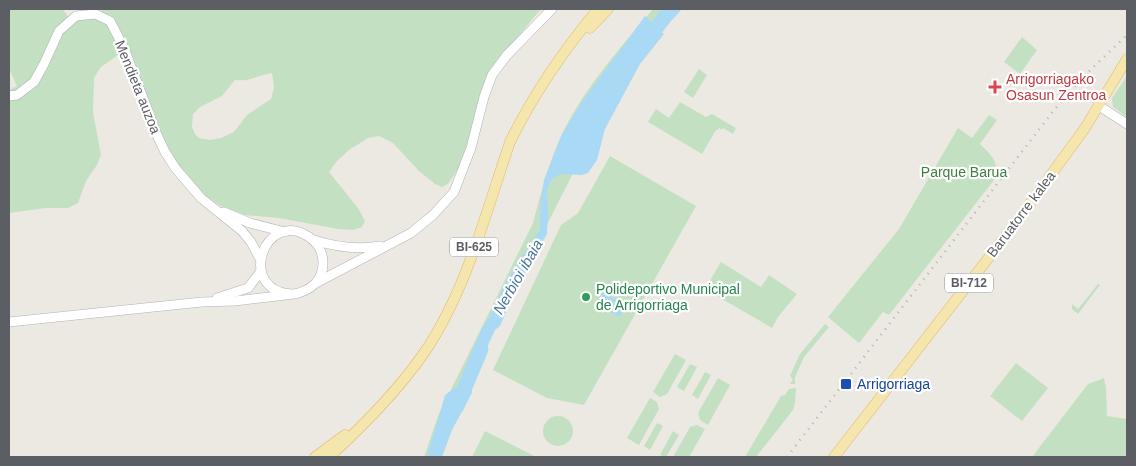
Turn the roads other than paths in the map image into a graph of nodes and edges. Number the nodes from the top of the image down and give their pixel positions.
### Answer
1 (552, 9) edge
2 (598, 9) edge
3 (608, 9) edge
4 (1127, 59) edge
5 (551, 71) junction
6 (9, 96) edge
7 (1099, 106) junction
8 (1127, 124) edge
9 (201, 198) junction
10 (285, 232) junction
11 (313, 240) junction
12 (388, 244) junction
13 (260, 260) junction
14 (261, 271) junction
15 (316, 283) junction
16 (294, 294) junction
17 (202, 302) junction
18 (9, 322) edge
19 (376, 411) junction
20 (315, 457) edge
21 (329, 457) edge
22 (834, 457) edge

1 - 12 street
2 - 5 main road
3 - 5 main road, BI-625
4 - 7 main road, Baruatorre kalea / BI-712
5 - 19 main road, BI-625
6 - 9 street, Mendieta auzoa
7 - 8 street
7 - 22 main road, Baruatorre kalea / BI-712
9 - 10 street
9 - 13 street, Mendieta auzoa
10 - 11 street
10 - 13 street
11 - 12 street
11 - 15 street
12 - 15 street
13 - 14 street
14 - 16 street
14 - 17 street
15 - 16 street
16 - 17 street
17 - 18 street
19 - 20 main road
19 - 21 main road, BI-625

